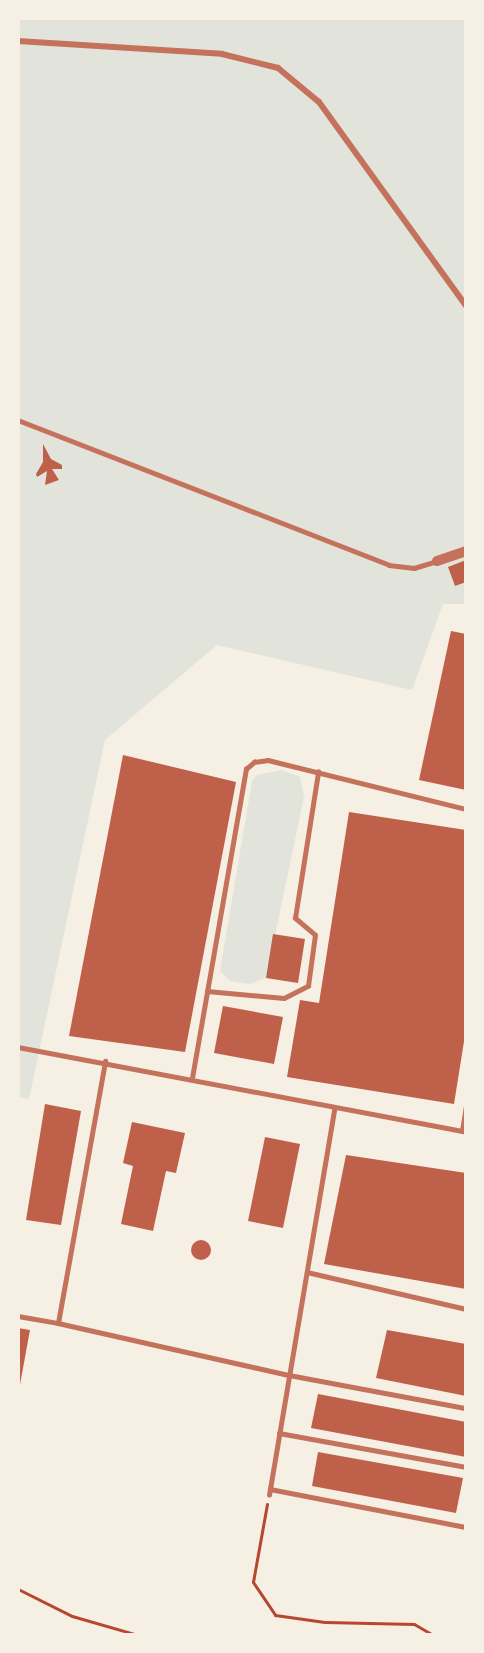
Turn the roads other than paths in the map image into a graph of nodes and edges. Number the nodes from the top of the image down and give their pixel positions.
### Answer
1 (18, 41) edge
2 (466, 306) edge
3 (18, 420) edge
4 (466, 551) edge
5 (437, 561) joint
6 (318, 772) junction
7 (466, 809) edge
8 (207, 991) junction
9 (18, 1047) edge
10 (105, 1061) junction
11 (192, 1078) junction
12 (466, 1107) edge
13 (334, 1109) junction
14 (464, 1131) edge
15 (307, 1272) junction
16 (466, 1309) edge
17 (18, 1316) edge
18 (58, 1323) junction
19 (289, 1375) junction
20 (466, 1408) edge
21 (279, 1433) junction
22 (466, 1467) edge
23 (466, 1527) edge

1 - 2 street
3 - 5 lane
4 - 5 street
6 - 7 lane
6 - 8 lane
6 - 8 lane
8 - 11 lane
9 - 10 lane
10 - 11 lane
10 - 18 lane
11 - 13 lane
12 - 14 lane
13 - 14 lane
13 - 15 lane
15 - 16 lane
15 - 19 lane
17 - 18 lane
18 - 19 lane
19 - 20 lane
19 - 21 lane
21 - 22 lane
21 - 23 lane

